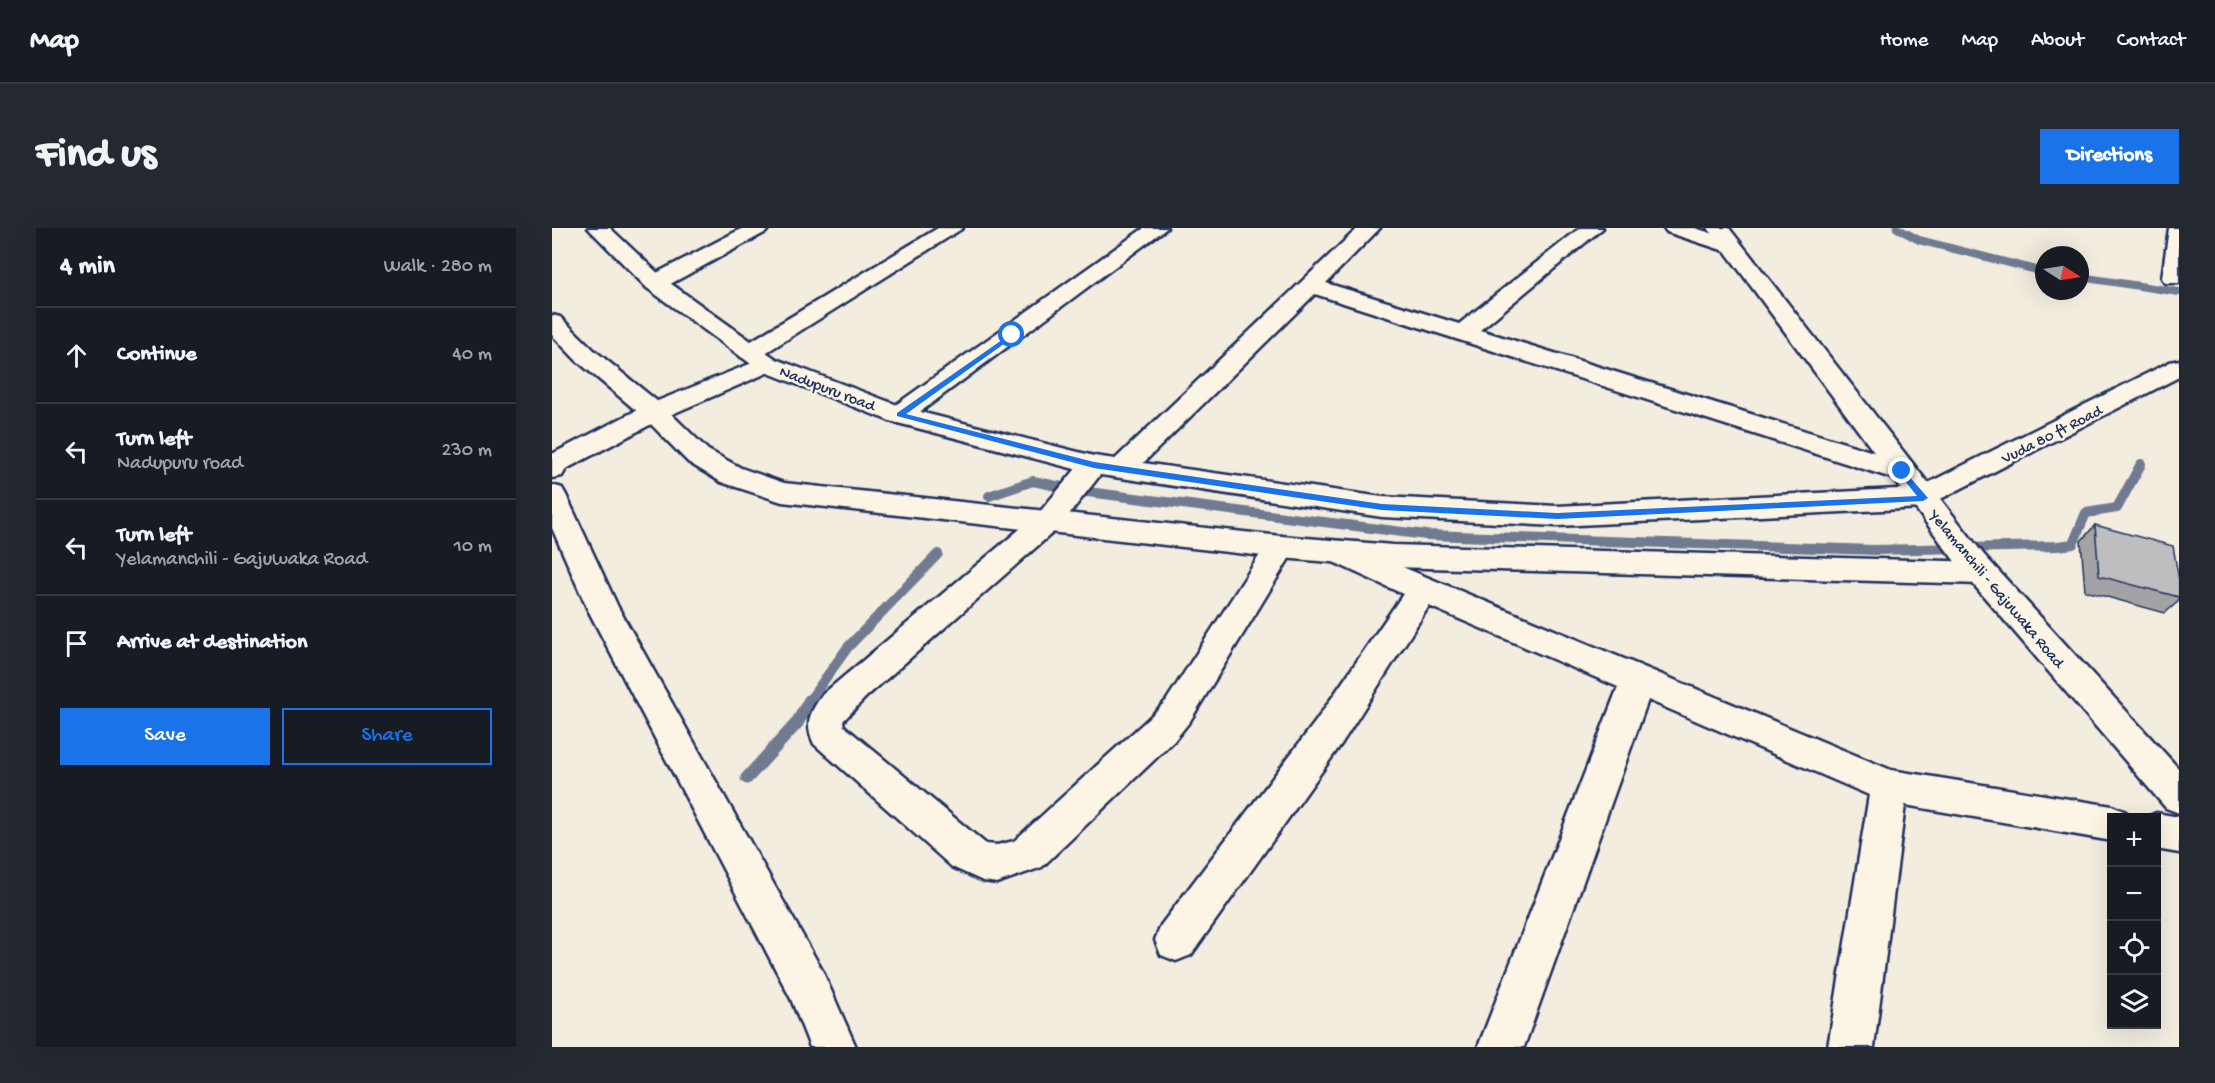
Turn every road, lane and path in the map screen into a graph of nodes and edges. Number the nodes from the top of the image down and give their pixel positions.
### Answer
1 (598, 228) edge
2 (759, 228) edge
3 (953, 228) edge
4 (1157, 228) edge
5 (1370, 228) edge
6 (1593, 228) edge
7 (1674, 228) edge
8 (2179, 228) edge
9 (1725, 238) edge
10 (2174, 278) dead end
11 (655, 283) junction
12 (1311, 285) junction
13 (552, 322) edge
14 (1462, 333) junction
15 (758, 358) junction
16 (2179, 367) edge
17 (654, 412) junction
18 (899, 415) junction
19 (1094, 465) junction
20 (1122, 468) junction
21 (553, 471) edge
22 (1902, 471) junction
23 (1928, 504) junction
24 (1382, 507) junction
25 (1049, 520) junction
26 (1281, 547) junction
27 (1340, 552) junction
28 (1377, 555) junction
29 (1978, 568) junction
30 (1422, 590) junction
31 (1638, 681) junction
32 (1889, 786) junction
33 (2173, 786) edge
34 (2107, 823) edge
35 (2161, 832) edge
36 (2179, 835) edge
37 (1176, 940) dead end
38 (833, 1047) edge
39 (1501, 1047) edge
40 (1851, 1047) edge

1 - 11 street, Nadupuru road
2 - 11 street
3 - 15 street
4 - 18 street
5 - 12 street
6 - 14 street
7 - 9 street
8 - 10 street
9 - 22 street, Yelamanchili - Gajuwaka Road
11 - 15 street, Nadupuru road
12 - 14 street
12 - 20 street
13 - 17 street
14 - 22 street
15 - 17 street
15 - 18 street, Nadupuru road
16 - 23 street, Vuda 80 ft Road
17 - 21 street
17 - 25 street
18 - 19 street, Nadupuru road
19 - 20 street, Nadupuru road
19 - 25 street
20 - 24 street, Nadupuru road
21 - 38 street
22 - 23 street, Yelamanchili - Gajuwaka Road
23 - 24 street, Nadupuru road
23 - 29 street, Yelamanchili - Gajuwaka Road
24 - 28 street
25 - 26 street
25 - 26 street
26 - 27 street
27 - 28 street
27 - 30 street
28 - 29 street
29 - 33 street, Yelamanchili - Gajuwaka Road
30 - 31 street
30 - 37 street
31 - 32 street
31 - 39 street
32 - 34 street
32 - 40 street
35 - 36 street

